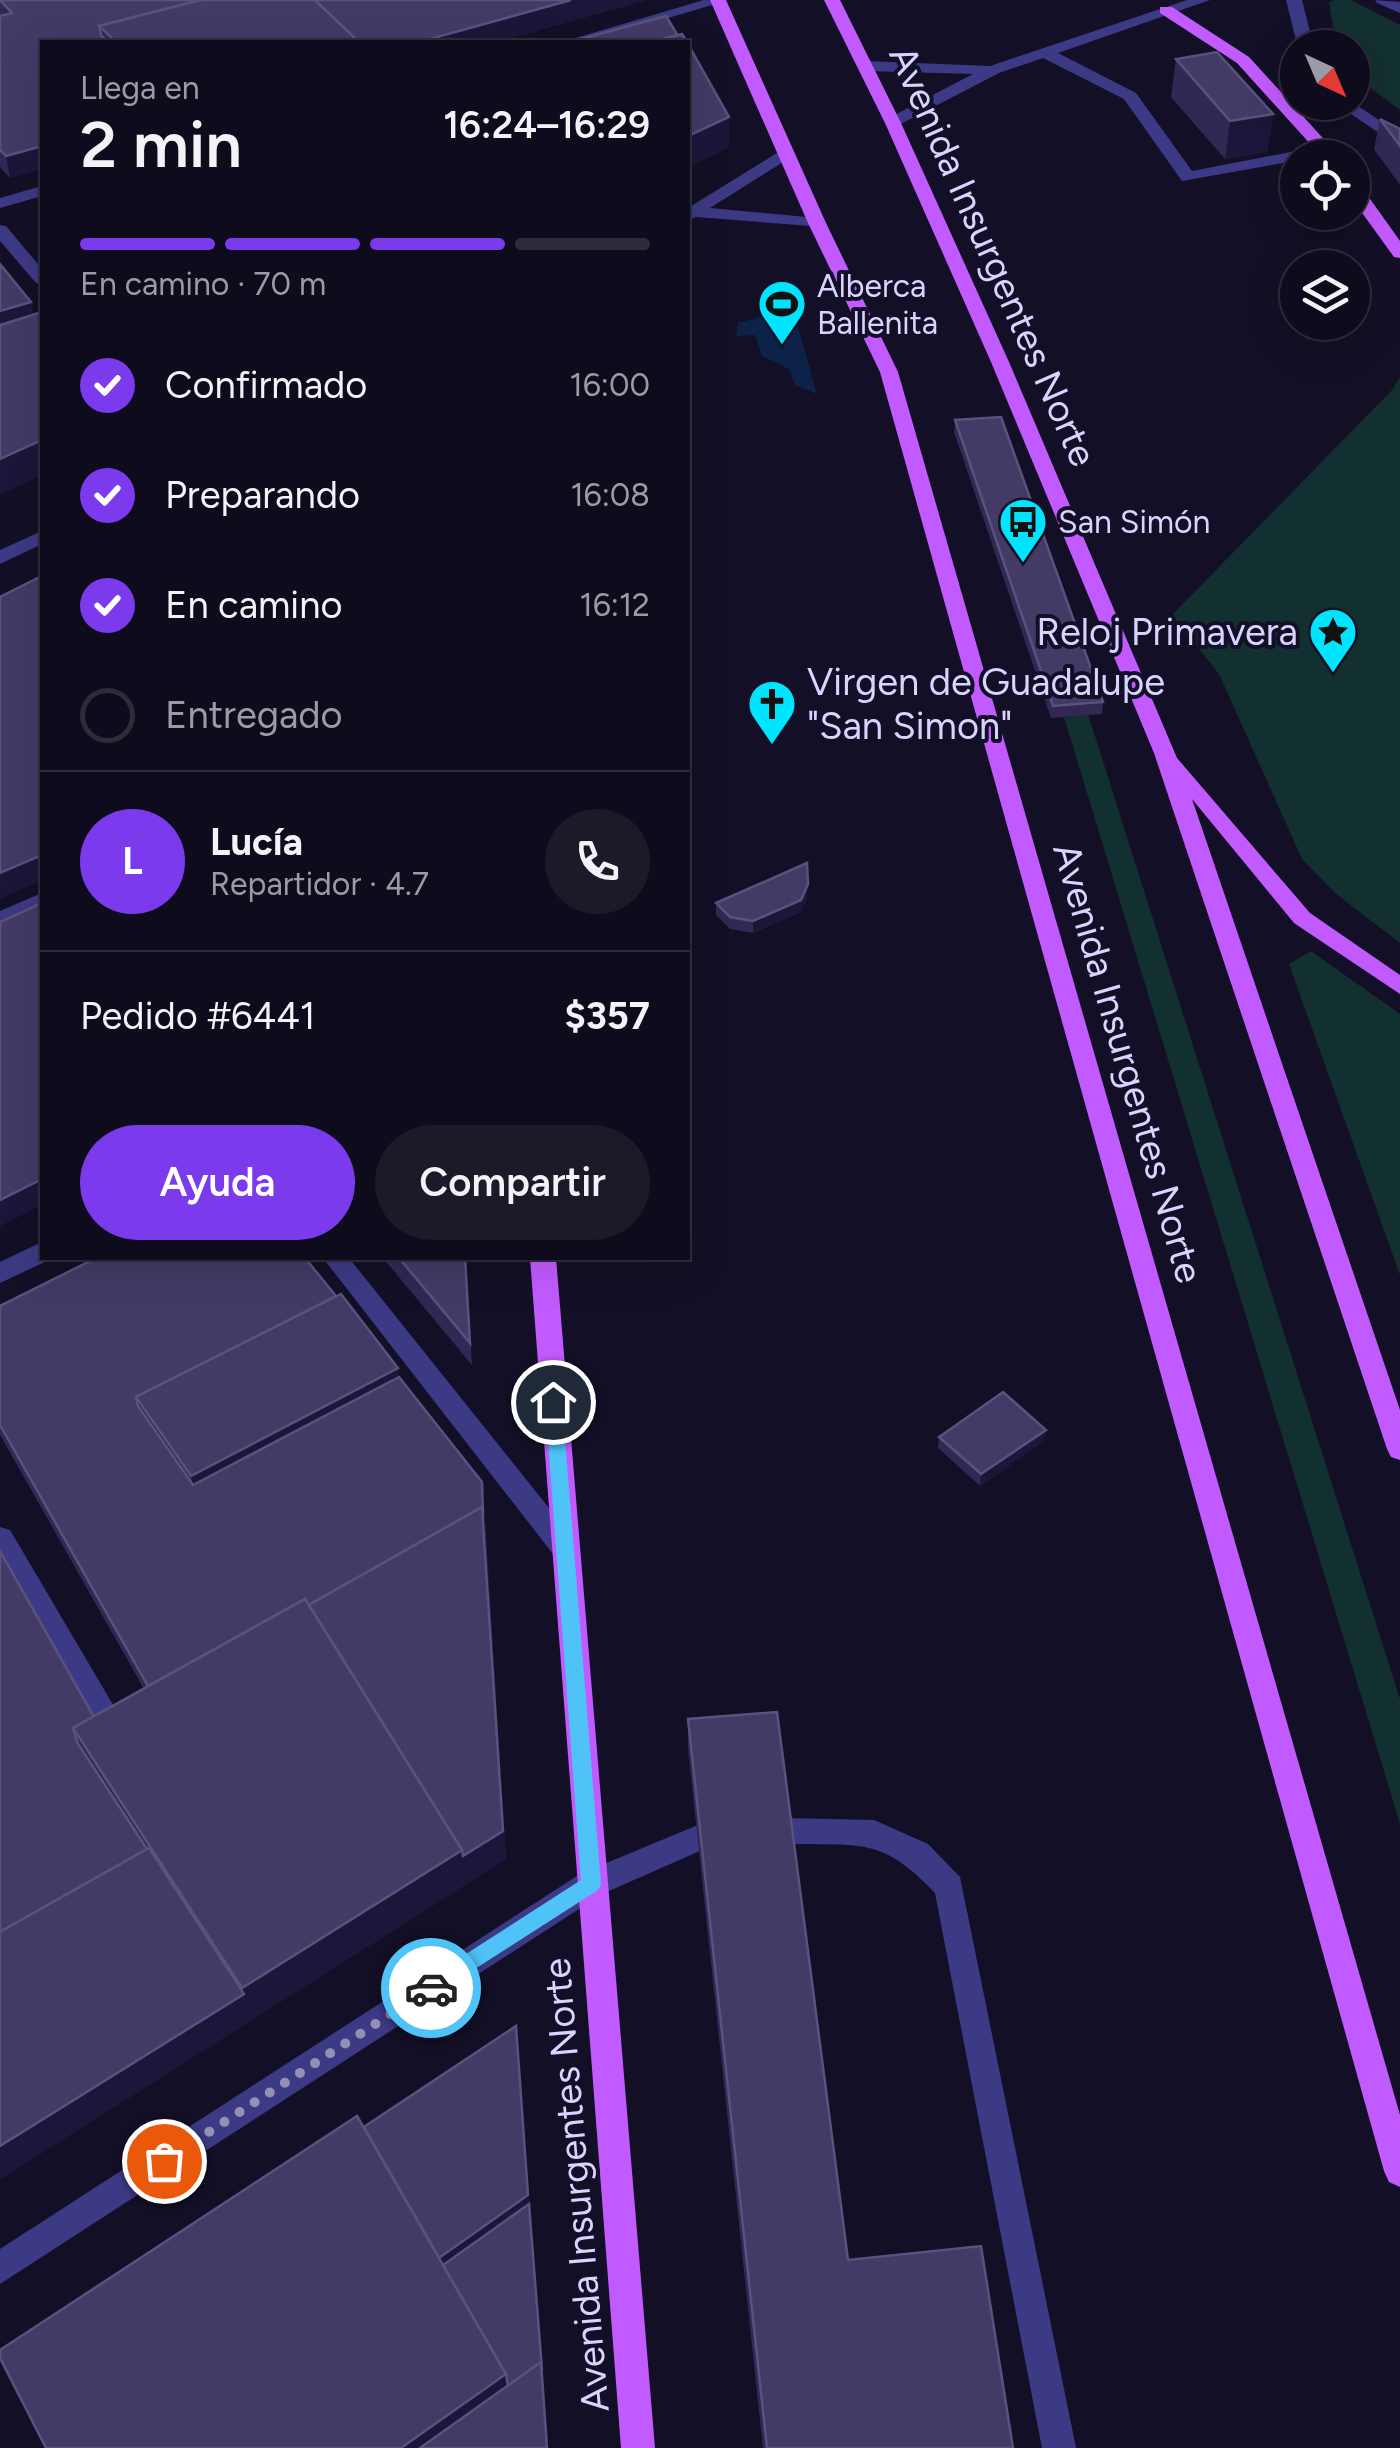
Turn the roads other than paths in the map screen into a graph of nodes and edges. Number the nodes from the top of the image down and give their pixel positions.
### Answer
1 (717, 0) edge
2 (832, 0) edge
3 (1202, 0) edge
4 (1294, 0) edge
5 (1383, 0) edge
6 (1400, 8) edge
7 (1166, 10) junction
8 (1302, 30) edge
9 (577, 40) edge
10 (1046, 53) junction
11 (866, 66) junction
12 (993, 70) junction
13 (1368, 120) edge
14 (894, 124) junction
15 (1317, 140) edge
16 (1400, 142) edge
17 (785, 154) junction
18 (1280, 162) edge
19 (40, 193) edge
20 (0, 204) edge
21 (1370, 211) edge
22 (690, 214) edge
23 (817, 223) junction
24 (0, 230) edge
25 (1400, 253) edge
26 (40, 276) edge
27 (40, 538) edge
28 (0, 558) edge
29 (1164, 753) junction
30 (40, 902) edge
31 (0, 920) edge
32 (1400, 986) edge
33 (40, 1253) edge
34 (337, 1260) edge
35 (543, 1260) edge
36 (0, 1273) edge
37 (1400, 1449) edge
38 (0, 1538) edge
39 (563, 1546) junction
40 (102, 1712) edge
41 (786, 1831) edge
42 (698, 1838) edge
43 (591, 1884) junction
44 (1400, 2172) edge
45 (0, 2268) edge
46 (638, 2448) edge
47 (1058, 2448) edge

1 - 9 street
1 - 17 main road, Avenida Insurgentes Norte
2 - 11 main road, Avenida Insurgentes Norte
3 - 7 street
4 - 8 street
5 - 6 street
7 - 10 street
7 - 15 main road
10 - 12 street
10 - 18 street
11 - 12 street
11 - 14 main road, Avenida Insurgentes Norte
12 - 14 street
13 - 16 street
14 - 29 main road, Avenida Insurgentes Norte
17 - 22 street
17 - 23 main road, Avenida Insurgentes Norte
19 - 20 street
21 - 25 main road
22 - 23 street
23 - 44 main road, Avenida Insurgentes Norte
24 - 26 street
27 - 28 street
29 - 32 main road
29 - 37 main road, Avenida Insurgentes Norte
30 - 31 street
33 - 36 street
34 - 39 street
35 - 39 main road, Avenida Insurgentes Norte
38 - 40 street
39 - 43 main road, Avenida Insurgentes Norte
41 - 47 street
42 - 43 street
43 - 45 street
43 - 46 main road, Avenida Insurgentes Norte

